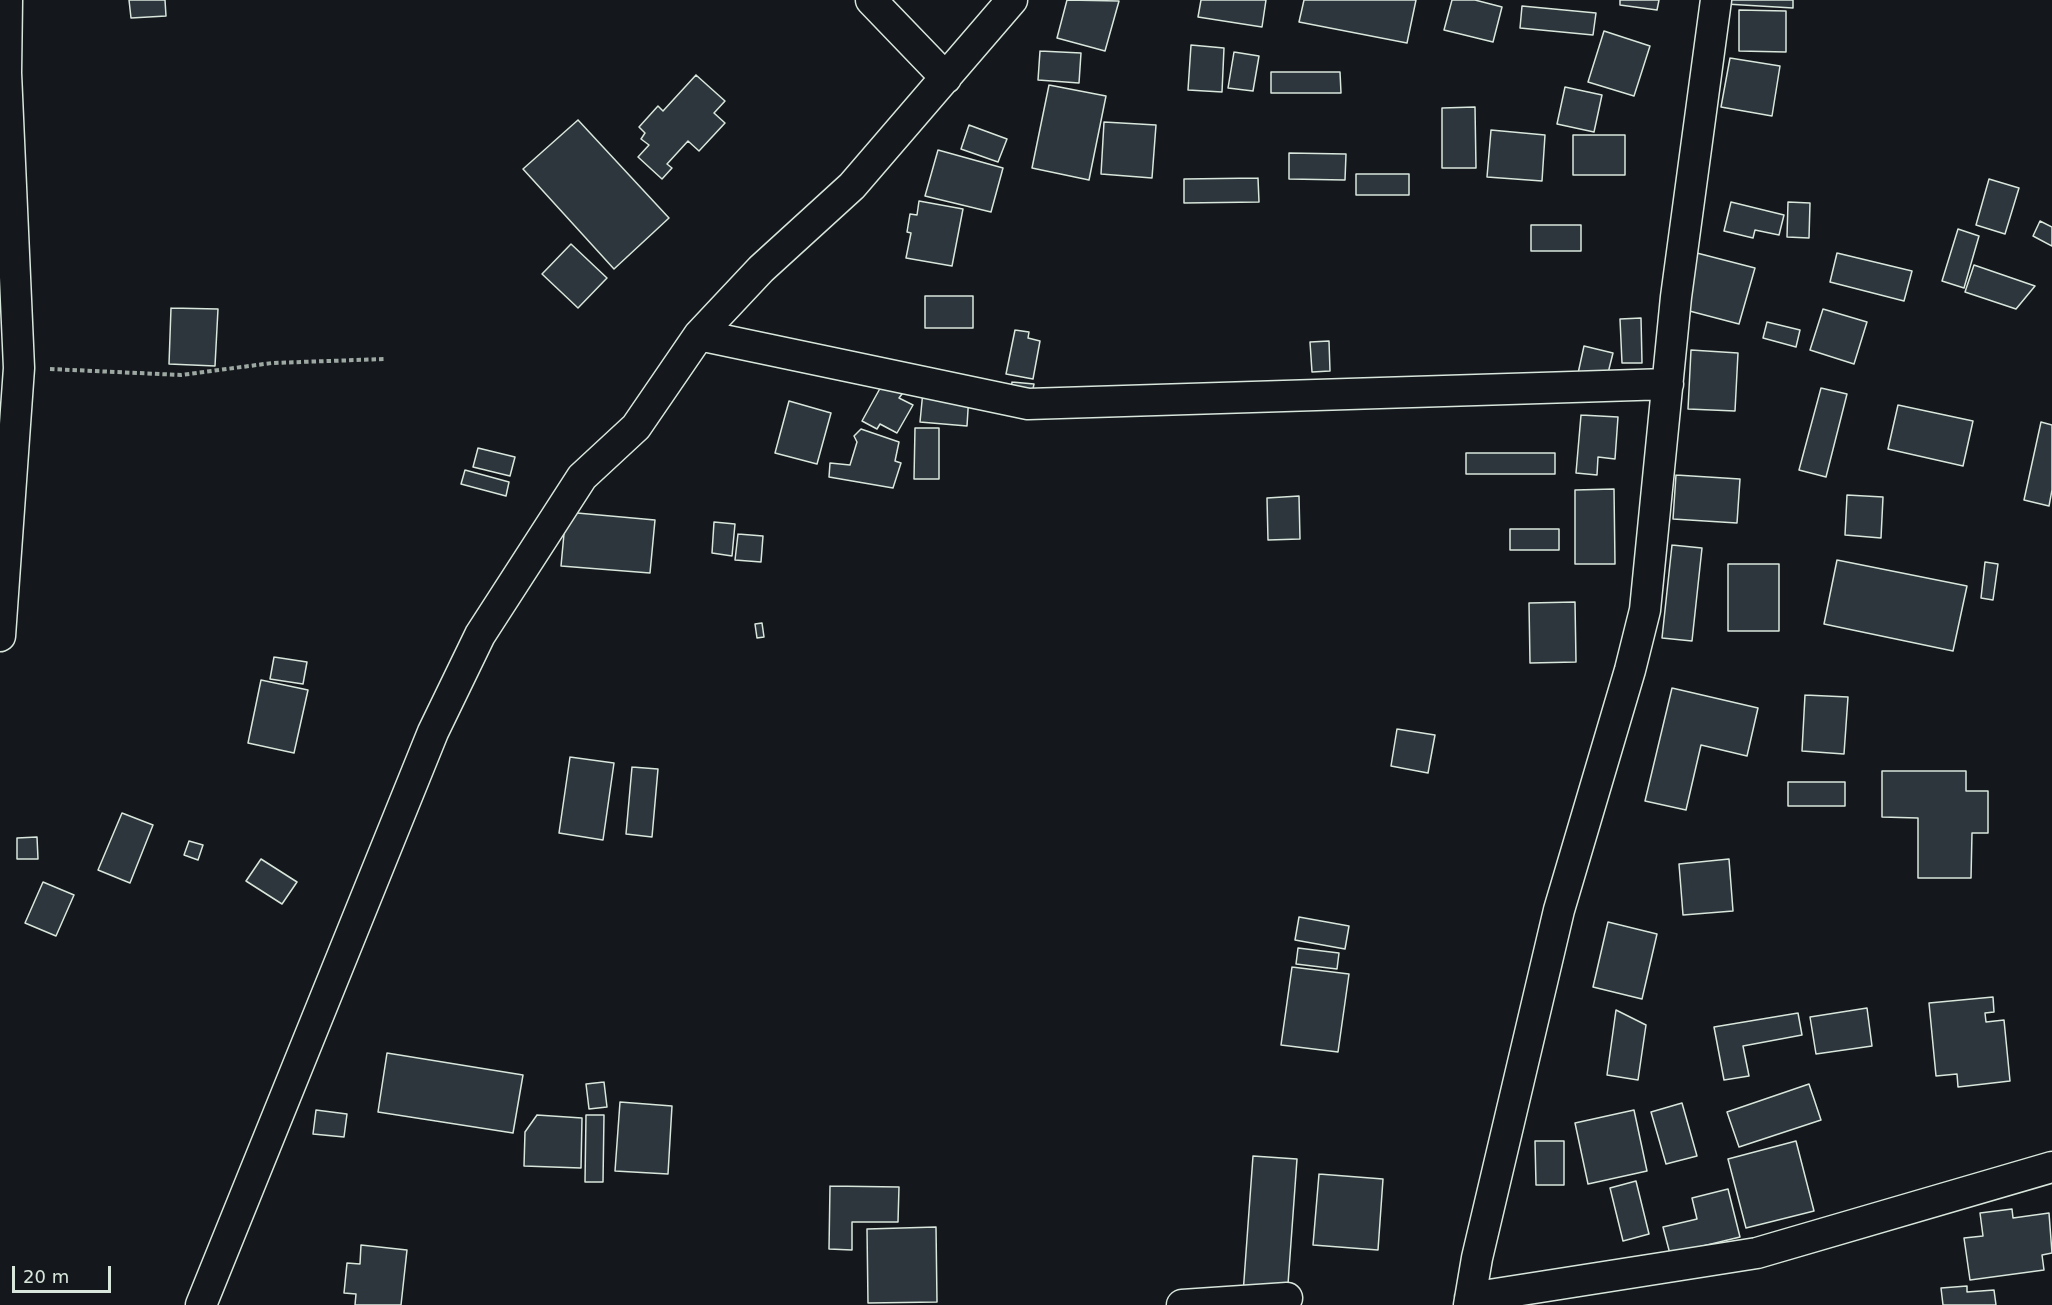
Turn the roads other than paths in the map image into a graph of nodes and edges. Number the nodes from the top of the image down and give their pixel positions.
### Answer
1 (7, 0) edge
2 (871, 0) edge
3 (1012, 0) edge
4 (1716, 0) edge
5 (3, 72) edge
6 (946, 78) junction
7 (699, 335) junction
8 (1668, 384) junction
9 (0, 636) edge
10 (2052, 1167) edge
11 (1287, 1298) dead end
12 (1469, 1301) edge
13 (201, 1305) edge
14 (1182, 1305) edge

1 - 5 street
2 - 6 street
3 - 6 street
4 - 8 street
5 - 9 street
6 - 7 street
7 - 8 street
7 - 13 street
8 - 12 street
10 - 12 street
11 - 14 street

